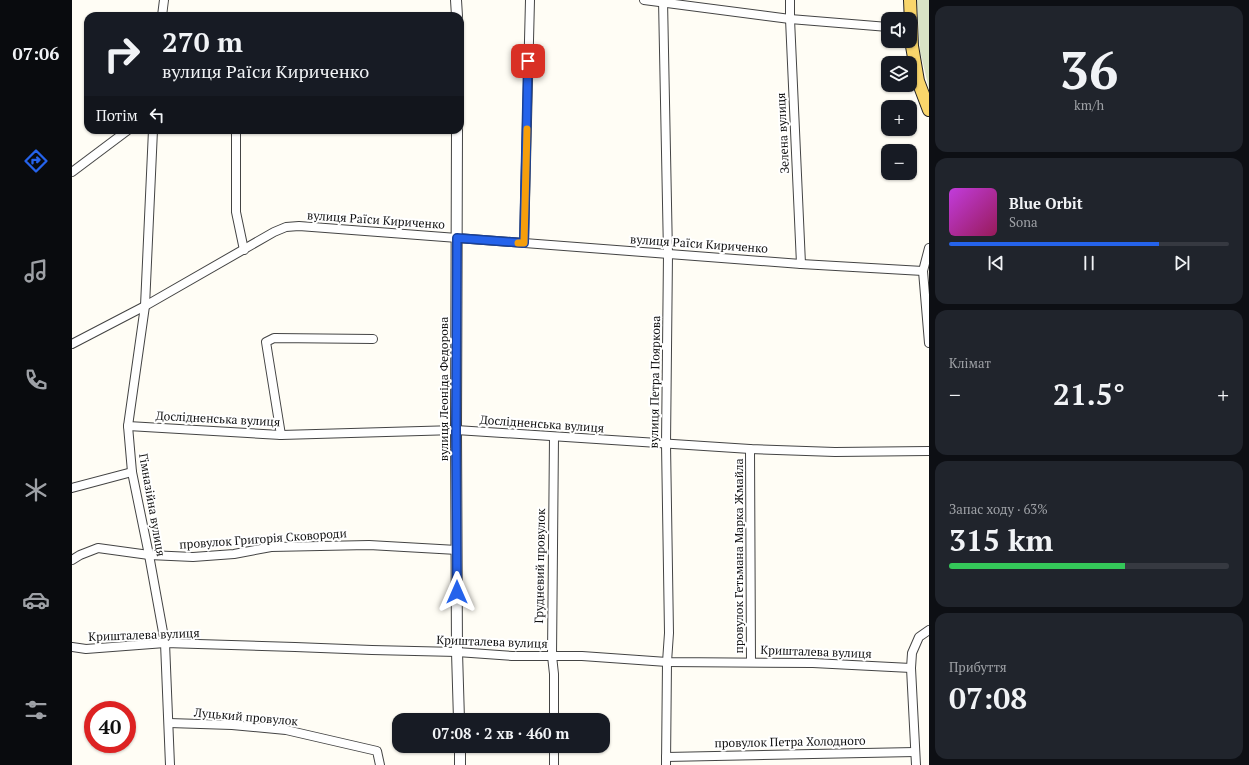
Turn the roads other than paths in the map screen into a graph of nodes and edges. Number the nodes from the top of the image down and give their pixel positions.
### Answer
1 (164, 0) edge
2 (456, 0) edge
3 (530, 0) edge
4 (644, 0) edge
5 (790, 0) edge
6 (910, 0) edge
7 (663, 1) edge
8 (162, 12) edge
9 (457, 12) edge
10 (910, 12) edge
11 (790, 19) junction
12 (881, 26) edge
13 (913, 48) edge
14 (929, 110) edge
15 (123, 134) edge
16 (153, 134) edge
17 (236, 134) edge
18 (457, 134) edge
19 (72, 172) edge
20 (457, 238) junction
21 (524, 243) junction
22 (929, 248) edge
23 (244, 250) junction
24 (668, 254) junction
25 (801, 264) junction
26 (923, 271) junction
27 (145, 306) junction
28 (373, 339) dead end
29 (929, 343) edge
30 (72, 344) edge
31 (128, 426) junction
32 (456, 430) junction
33 (281, 435) junction
34 (554, 437) junction
35 (666, 444) junction
36 (750, 449) junction
37 (929, 451) edge
38 (132, 472) junction
39 (72, 488) edge
40 (457, 550) junction
41 (149, 555) junction
42 (72, 560) edge
43 (929, 630) edge
44 (165, 644) junction
45 (72, 647) edge
46 (457, 652) junction
47 (552, 656) junction
48 (667, 662) junction
49 (751, 662) junction
50 (912, 668) junction
51 (459, 713) edge
52 (554, 713) edge
53 (169, 723) junction
54 (915, 752) junction
55 (460, 753) edge
56 (554, 753) edge
57 (666, 761) edge
58 (170, 765) edge
59 (380, 765) edge
60 (460, 765) edge
61 (554, 765) edge
62 (916, 765) edge

1 - 8 street
2 - 9 street
3 - 21 street
4 - 7 street
5 - 11 street, Зелена вулиця
6 - 10 main road
7 - 11 street
7 - 24 street, вулиця Петра Пояркова
11 - 12 street
11 - 25 street, Зелена вулиця
13 - 14 main road
15 - 19 street
16 - 27 street, Гімназійна вулиця
17 - 23 street
18 - 20 street, вулиця Леоніда Федорова
20 - 21 street, вулиця Раїси Кириченко
20 - 23 street, вулиця Раїси Кириченко
20 - 32 street, вулиця Леоніда Федорова
21 - 24 street, вулиця Раїси Кириченко
22 - 26 street
23 - 27 street, вулиця Раїси Кириченко
24 - 25 street, вулиця Раїси Кириченко
24 - 35 street, вулиця Петра Пояркова
25 - 26 street, вулиця Раїси Кириченко
26 - 29 street
27 - 30 street, вулиця Раїси Кириченко
27 - 31 street, Гімназійна вулиця
28 - 33 street
31 - 33 street, Дослідненська вулиця
31 - 38 street, Гімназійна вулиця
32 - 33 street, Дослідненська вулиця
32 - 34 street, Дослідненська вулиця
32 - 40 street, вулиця Леоніда Федорова
34 - 35 street, Дослідненська вулиця
34 - 47 street, Грудневий провулок
35 - 36 street, Дослідненська вулиця
35 - 48 street, вулиця Петра Пояркова
36 - 37 street, Дослідненська вулиця
36 - 49 street, провулок Гетьмана Марка Жмайла
38 - 39 street
38 - 41 street, Гімназійна вулиця
40 - 41 street, провулок Григорія Сковороди
40 - 46 street, вулиця Леоніда Федорова
41 - 42 street, провулок Григорія Сковороди
41 - 44 street, Гімназійна вулиця
43 - 50 street
44 - 45 street, Кришталева вулиця
44 - 46 street, Кришталева вулиця
44 - 53 street, Гімназійна вулиця
46 - 47 street, Кришталева вулиця
46 - 51 street, вулиця Леоніда Федорова
47 - 48 street, Кришталева вулиця
47 - 52 street, Грудневий провулок
48 - 49 street, Кришталева вулиця
48 - 57 street, вулиця Петра Пояркова
49 - 50 street, Кришталева вулиця
50 - 54 street
53 - 58 street, Гімназійна вулиця
53 - 59 street, Луцький провулок
54 - 57 street, провулок Петра Холодного
54 - 62 street
55 - 60 street
56 - 61 street

